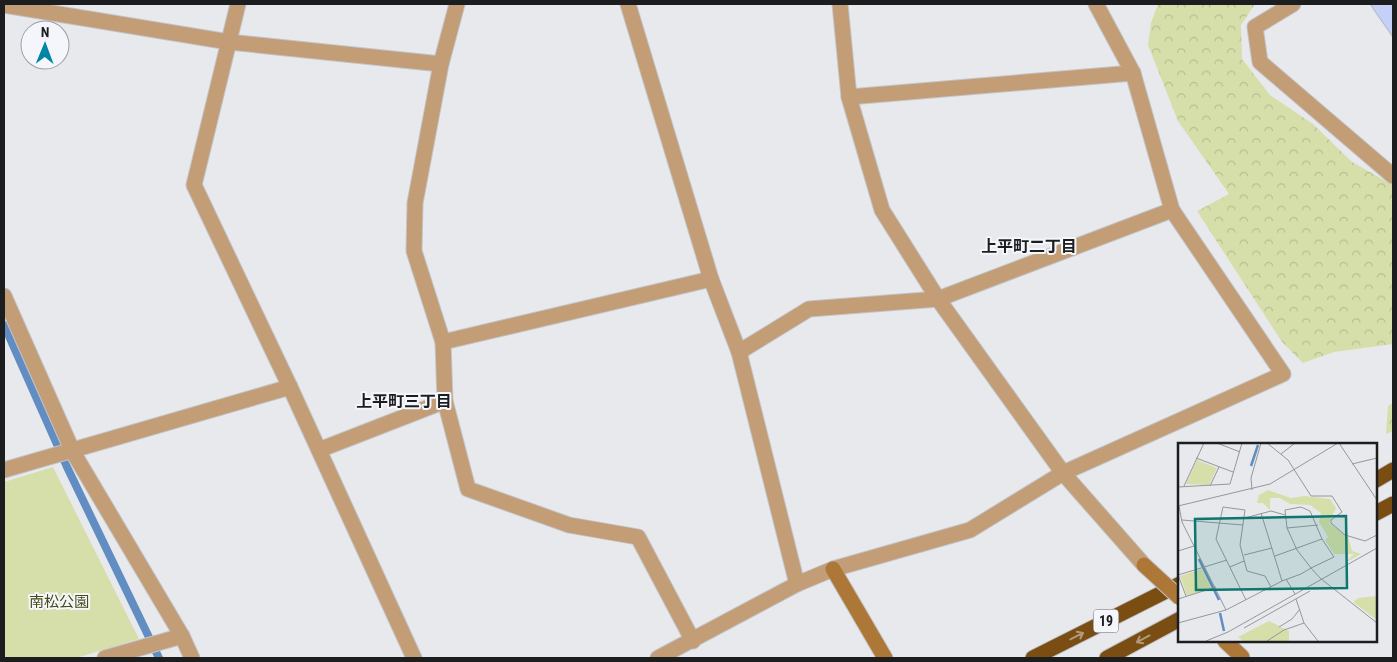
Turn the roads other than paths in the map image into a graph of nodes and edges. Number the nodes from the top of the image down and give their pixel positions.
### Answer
1 (238, 4) edge
2 (457, 4) edge
3 (628, 4) edge
4 (840, 4) edge
5 (1096, 4) edge
6 (1293, 4) edge
7 (4, 5) edge
8 (230, 42) junction
9 (441, 64) junction
10 (1133, 73) junction
11 (849, 96) junction
12 (1393, 176) edge
13 (1172, 210) junction
14 (711, 279) junction
15 (4, 296) edge
16 (938, 300) junction
17 (444, 342) junction
18 (739, 352) junction
19 (290, 387) junction
20 (445, 401) junction
21 (319, 450) junction
22 (73, 452) junction
23 (4, 470) edge
24 (1393, 470) edge
25 (1063, 473) junction
26 (1377, 479) edge
27 (1393, 504) edge
28 (1377, 512) edge
29 (833, 569) junction
30 (797, 584) junction
31 (1178, 585) edge
32 (1178, 596) edge
33 (1178, 620) edge
34 (182, 636) junction
35 (693, 641) junction
36 (1226, 642) edge
37 (105, 658) edge
38 (192, 658) edge
39 (414, 658) edge
40 (658, 658) edge
41 (885, 658) edge
42 (1034, 658) edge
43 (1107, 658) edge
44 (1243, 658) edge

1 - 8 street
2 - 9 street
3 - 14 street
4 - 11 street
5 - 10 street
6 - 12 street
7 - 8 street
8 - 9 street
8 - 19 street
9 - 17 street
10 - 11 street
10 - 13 street
11 - 16 street
13 - 16 street
13 - 25 street
14 - 17 street
14 - 18 street
15 - 22 street
16 - 18 street
16 - 25 street
17 - 20 street
18 - 30 street
19 - 21 street
19 - 22 street
20 - 21 street
20 - 35 street
21 - 39 street
22 - 23 street
22 - 34 street
24 - 26 highway
25 - 29 street
25 - 32 street, bridge
27 - 28 highway
29 - 30 street
29 - 41 street
30 - 35 street
42 -> 31 highway, 19
33 -> 43 highway, 19
34 - 37 street
34 - 38 street
35 - 40 street
36 - 44 street

